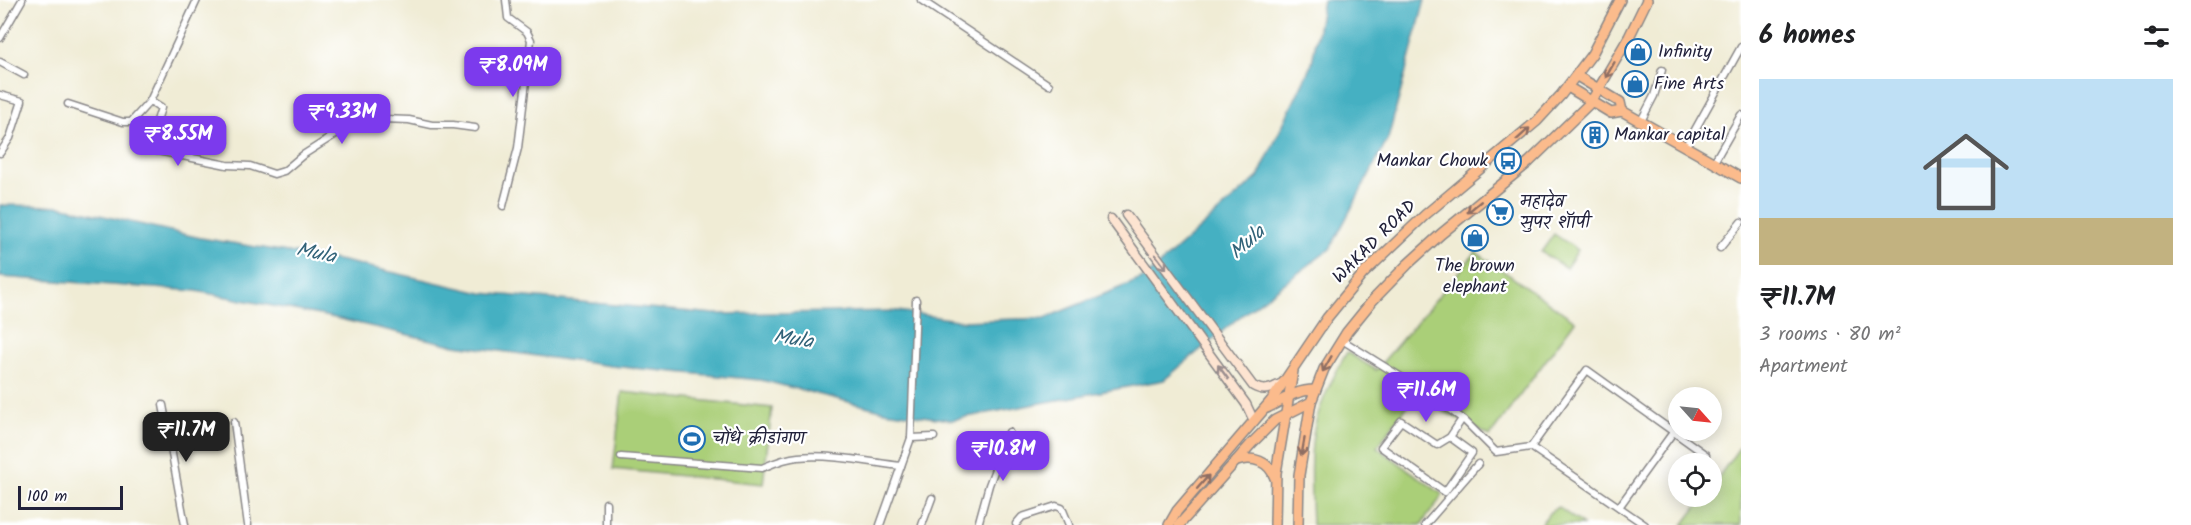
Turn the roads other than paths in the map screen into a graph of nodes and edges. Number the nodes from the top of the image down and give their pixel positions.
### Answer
1 (22, 0) edge
2 (197, 0) edge
3 (506, 0) edge
4 (921, 0) edge
5 (1620, 0) edge
6 (1647, 0) edge
7 (0, 38) edge
8 (1741, 47) edge
9 (0, 62) edge
10 (1662, 70) dead end
11 (24, 75) dead end
12 (1578, 76) junction
13 (1048, 85) dead end
14 (1568, 87) junction
15 (1600, 89) junction
16 (0, 95) edge
17 (150, 101) junction
18 (1591, 102) junction
19 (68, 104) dead end
20 (1622, 111) junction
21 (1741, 115) edge
22 (1641, 122) junction
23 (475, 128) dead end
24 (1686, 146) junction
25 (0, 153) edge
26 (1714, 162) junction
27 (1741, 178) edge
28 (503, 206) dead end
29 (1126, 215) dead end
30 (1111, 219) dead end
31 (1741, 222) edge
32 (1720, 248) dead end
33 (916, 300) dead end
34 (1342, 340) junction
35 (1293, 369) junction
36 (1284, 382) junction
37 (1314, 390) junction
38 (1289, 398) junction
39 (1311, 402) junction
40 (163, 405) dead end
41 (1264, 409) junction
42 (1286, 414) junction
43 (1462, 419) junction
44 (1254, 421) junction
45 (234, 422) dead end
46 (1668, 427) edge
47 (1009, 432) dead end
48 (934, 436) dead end
49 (1450, 437) junction
50 (911, 438) junction
51 (1668, 439) edge
52 (1687, 441) edge
53 (1531, 447) junction
54 (1703, 453) edge
55 (621, 457) dead end
56 (1237, 461) junction
57 (1478, 464) dead end
58 (901, 466) junction
59 (1276, 480) junction
60 (932, 498) dead end
61 (606, 503) dead end
62 (1619, 507) junction
63 (185, 525) edge
64 (248, 525) edge
65 (606, 525) edge
66 (880, 525) edge
67 (922, 525) edge
68 (978, 525) edge
69 (1018, 525) edge
70 (1069, 525) edge
71 (1177, 525) edge
72 (1275, 525) edge
73 (1298, 525) edge
74 (1425, 525) edge
75 (1644, 525) edge

1 - 7 street
2 - 17 street
3 - 28 street
4 - 13 street
5 - 12 main road, WAKAD ROAD
6 -> 15 main road
8 - 24 street
9 - 11 street
10 - 22 street
12 - 14 main road, WAKAD ROAD
12 - 15 main road
14 - 18 main road
35 -> 14 main road, WAKAD ROAD
15 - 18 main road
15 - 20 main road
16 - 25 street
17 - 19 street
17 - 23 street
18 - 20 main road
18 -> 34 main road
20 - 22 main road
21 - 26 street
22 - 24 main road
24 - 26 main road
26 - 27 main road
29 -> 36 main road
44 -> 30 main road
31 - 32 street
33 - 50 street
34 -> 37 main road
34 - 43 street
35 - 36 main road, WAKAD ROAD
35 - 38 main road
36 - 41 main road, WAKAD ROAD
37 - 38 main road
37 - 39 main road
38 - 41 main road
38 - 42 main road
39 - 42 main road, WAKAD ROAD
39 -> 73 main road
40 - 63 street
41 - 44 main road, WAKAD ROAD
42 - 56 main road, WAKAD ROAD
42 - 59 main road
43 - 49 street
43 - 53 street
71 -> 44 main road, WAKAD ROAD
45 - 64 street
46 - 53 street
47 - 68 street
48 - 50 street
49 - 49 street
50 - 58 street
51 - 62 street
52 - 54 street
53 - 62 street
55 - 58 street
56 - 59 main road
56 - 71 main road, WAKAD ROAD
57 - 74 street
58 - 66 street
59 - 72 main road
60 - 67 street
61 - 65 street
62 - 75 street
69 - 70 street

